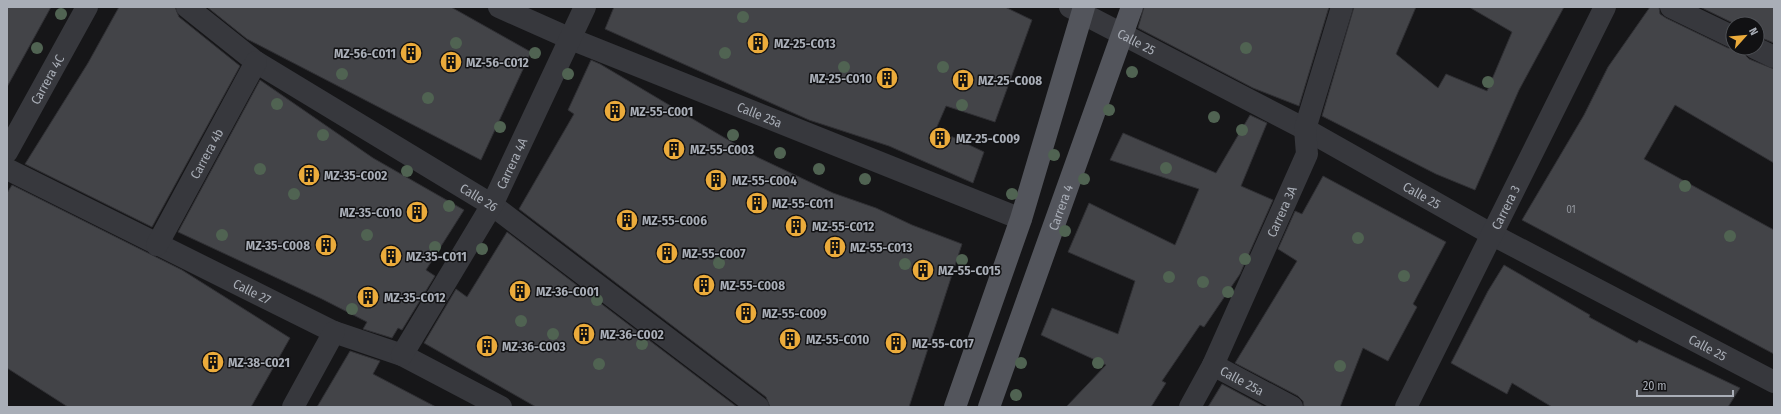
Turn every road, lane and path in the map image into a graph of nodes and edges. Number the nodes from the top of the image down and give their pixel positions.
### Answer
1 (87, 7) edge
2 (187, 7) edge
3 (499, 7) edge
4 (585, 7) edge
5 (1132, 7) edge
6 (1342, 7) edge
7 (1605, 7) edge
8 (1671, 7) edge
9 (1079, 9) edge
10 (1725, 33) edge
11 (1123, 34) junction
12 (571, 39) junction
13 (256, 62) junction
14 (1305, 129) junction
15 (7, 152) edge
16 (7, 169) edge
17 (492, 204) junction
18 (1020, 220) junction
19 (1491, 234) junction
20 (157, 245) junction
21 (334, 332) junction
22 (402, 355) junction
23 (1213, 365) junction
24 (1774, 382) edge
25 (293, 407) edge
26 (501, 407) edge
27 (758, 407) edge
28 (955, 407) edge
29 (989, 407) edge
30 (1190, 407) edge
31 (1292, 407) edge
32 (1406, 407) edge

1 - 15 street, Carrera 4C
2 - 13 street, Calle 26
3 - 12 street, Calle 25a
4 - 12 street, Carrera 4A
5 - 11 main road, Carrera 4
6 - 14 street, Carrera 3A
7 - 19 street, Carrera 3
8 - 10 street
9 - 11 street, Calle 25
9 - 18 main road
11 - 14 street, Calle 25
11 - 29 main road, Carrera 4
12 - 17 street, Carrera 4A
12 - 18 street, Calle 25a
13 - 17 street, Calle 26
13 - 20 street, Carrera 4b
14 - 19 street, Calle 25
14 - 23 street, Carrera 3A
16 - 20 street, Calle 27
17 - 22 street, Carrera 4A
17 - 27 street, Calle 26
18 - 28 main road
19 - 24 street, Calle 25
19 - 32 street, Carrera 3
20 - 21 street, Calle 27
21 - 22 street, Calle 27
21 - 25 street
22 - 26 street, Calle 27
23 - 30 street, Carrera 3A
23 - 31 street, Calle 25a

